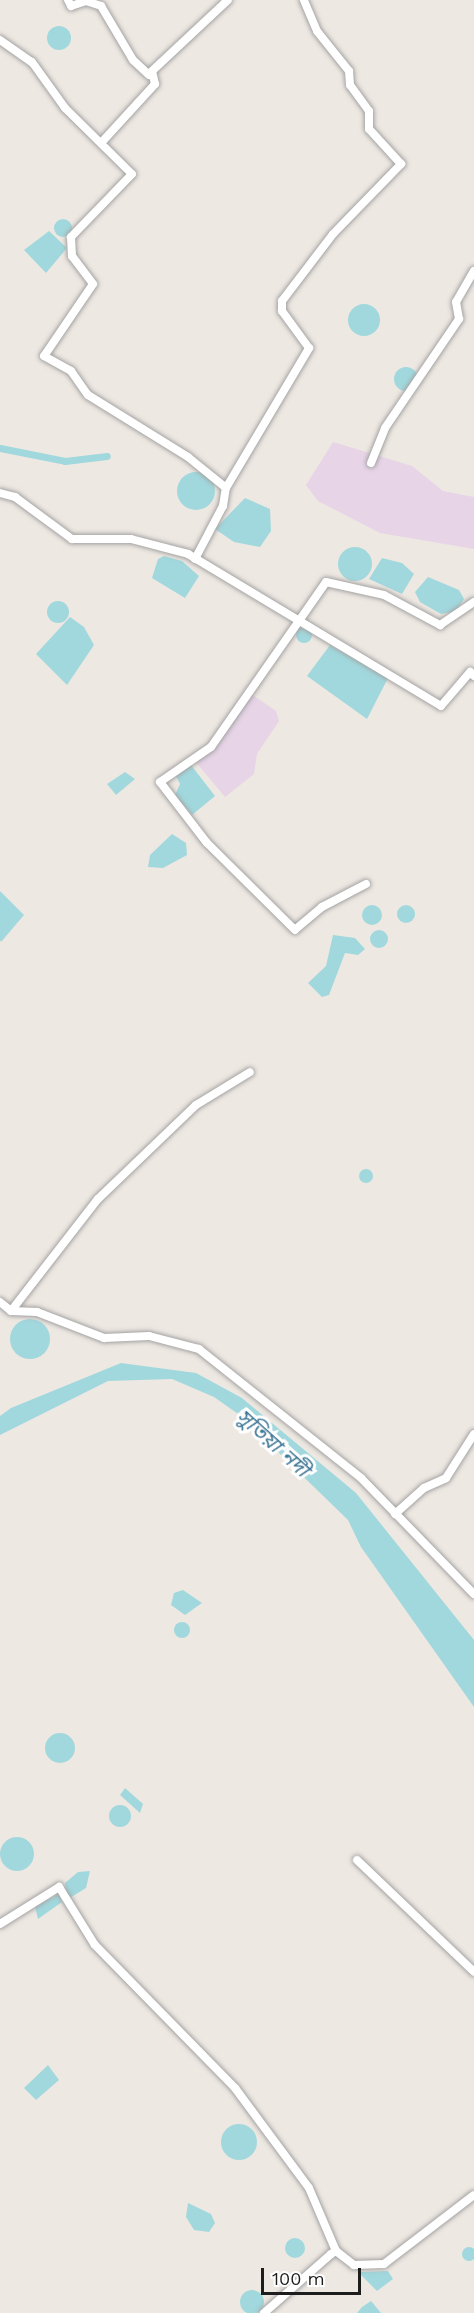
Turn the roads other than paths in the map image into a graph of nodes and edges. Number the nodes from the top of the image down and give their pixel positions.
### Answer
1 (68, 0) edge
2 (228, 0) edge
3 (304, 0) edge
4 (0, 40) edge
5 (149, 75) junction
6 (102, 143) junction
7 (474, 271) edge
8 (371, 463) dead end
9 (226, 488) junction
10 (0, 493) edge
11 (195, 559) junction
12 (474, 602) edge
13 (299, 620) junction
14 (474, 676) edge
15 (366, 884) dead end
16 (250, 1072) dead end
17 (0, 1302) edge
18 (11, 1311) junction
19 (474, 1434) edge
20 (395, 1514) junction
21 (474, 1594) edge
22 (357, 1860) dead end
23 (0, 1924) edge
24 (474, 1972) edge
25 (474, 2195) edge
26 (336, 2251) junction
27 (264, 2313) edge

1 - 5 street
2 - 5 street
3 - 9 street
4 - 6 street
5 - 6 street
6 - 9 street
7 - 8 street
9 - 11 street
10 - 11 street
11 - 13 street
12 - 13 street
13 - 14 street
13 - 15 street
16 - 18 street
17 - 18 street
18 - 20 street
19 - 20 street
20 - 21 street
22 - 24 street
23 - 26 street
25 - 26 street
26 - 27 street

